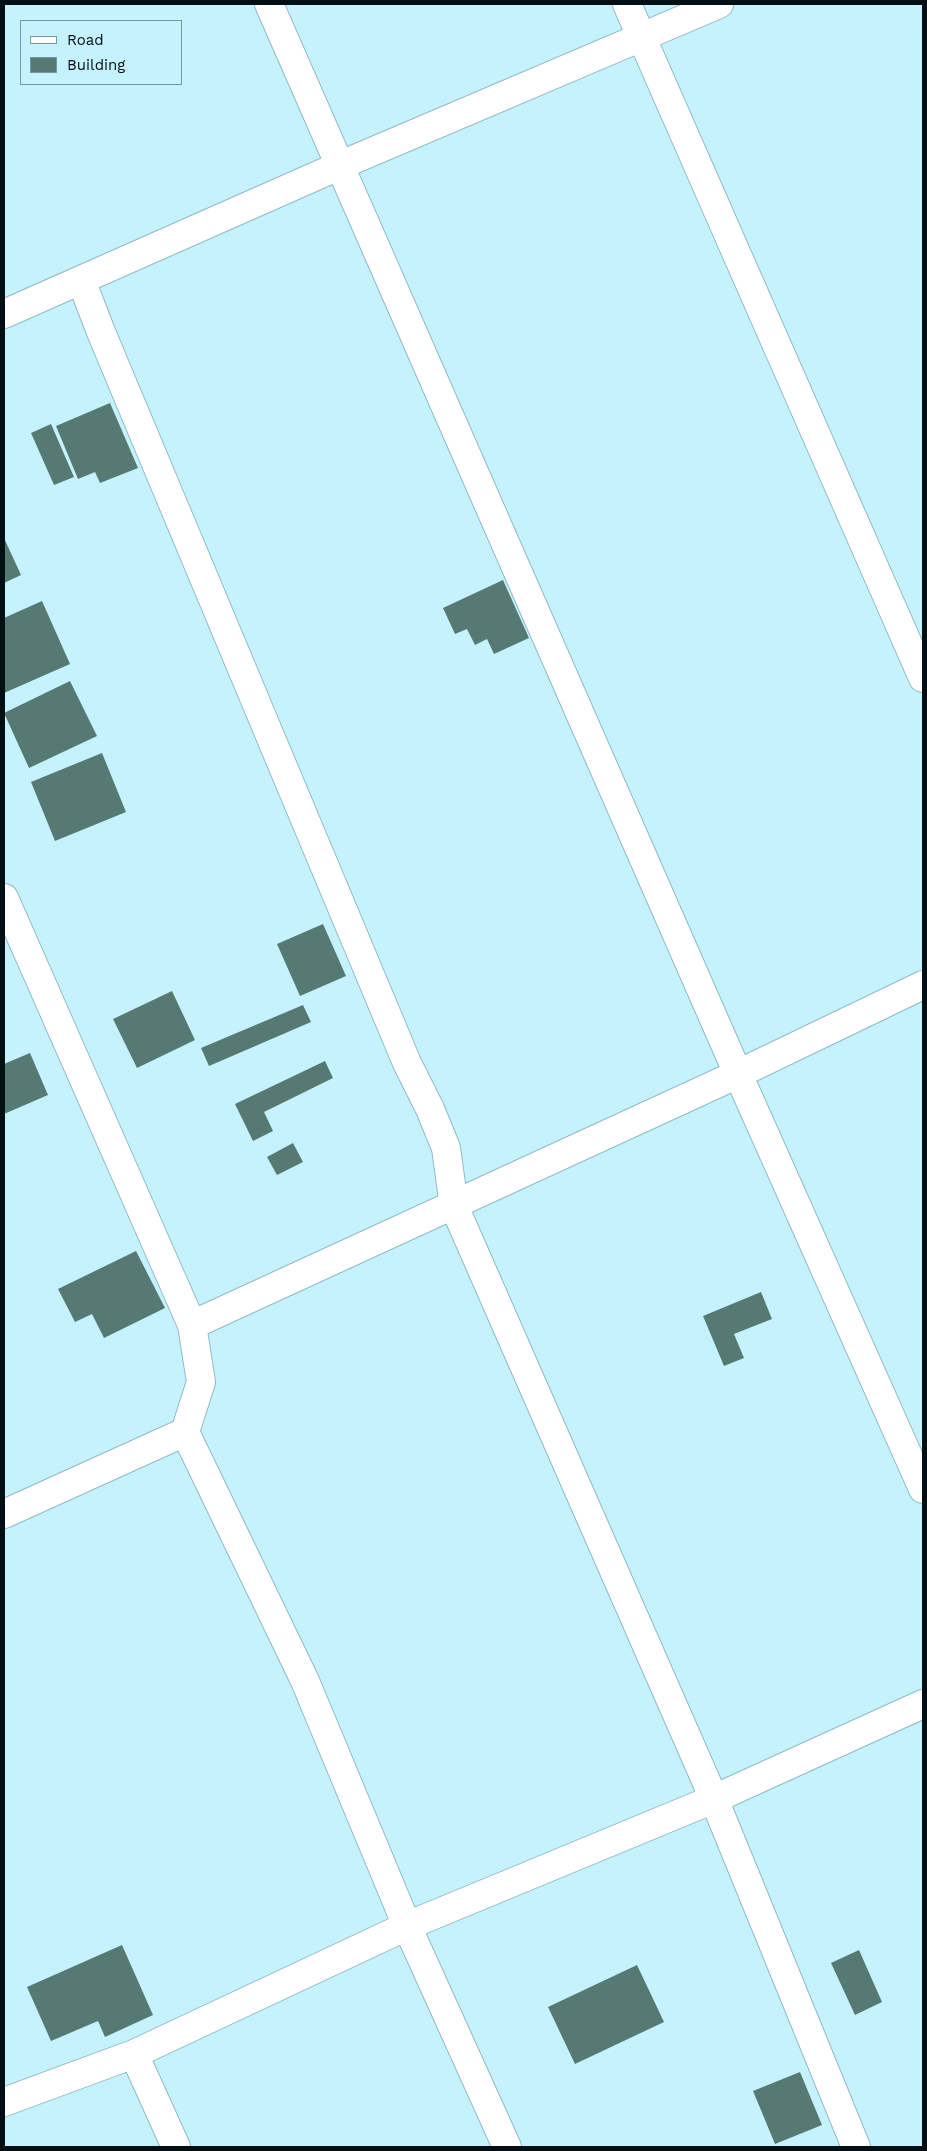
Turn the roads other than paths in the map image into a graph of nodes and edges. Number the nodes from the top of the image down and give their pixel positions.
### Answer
1 (269, 4) edge
2 (627, 4) edge
3 (719, 4) edge
4 (642, 36) junction
5 (340, 165) junction
6 (81, 280) junction
7 (4, 314) edge
8 (923, 678) edge
9 (4, 898) edge
10 (923, 985) edge
11 (738, 1074) junction
12 (454, 1206) junction
13 (192, 1325) junction
14 (186, 1432) junction
15 (923, 1489) edge
16 (4, 1514) edge
17 (923, 1704) edge
18 (714, 1799) junction
19 (407, 1926) junction
20 (134, 2054) junction
21 (4, 2102) edge
22 (176, 2147) edge
23 (507, 2147) edge
24 (856, 2147) edge

1 - 5 street
2 - 4 street
3 - 4 street
4 - 5 street
4 - 8 street
5 - 6 street
5 - 11 street
6 - 7 street
6 - 12 street
9 - 13 street
10 - 11 street
11 - 12 street
11 - 15 street
12 - 13 street
12 - 18 street
13 - 14 street
14 - 16 street
14 - 19 street
17 - 18 street
18 - 19 street
18 - 24 street
19 - 20 street
19 - 23 street
20 - 21 street
20 - 22 street

